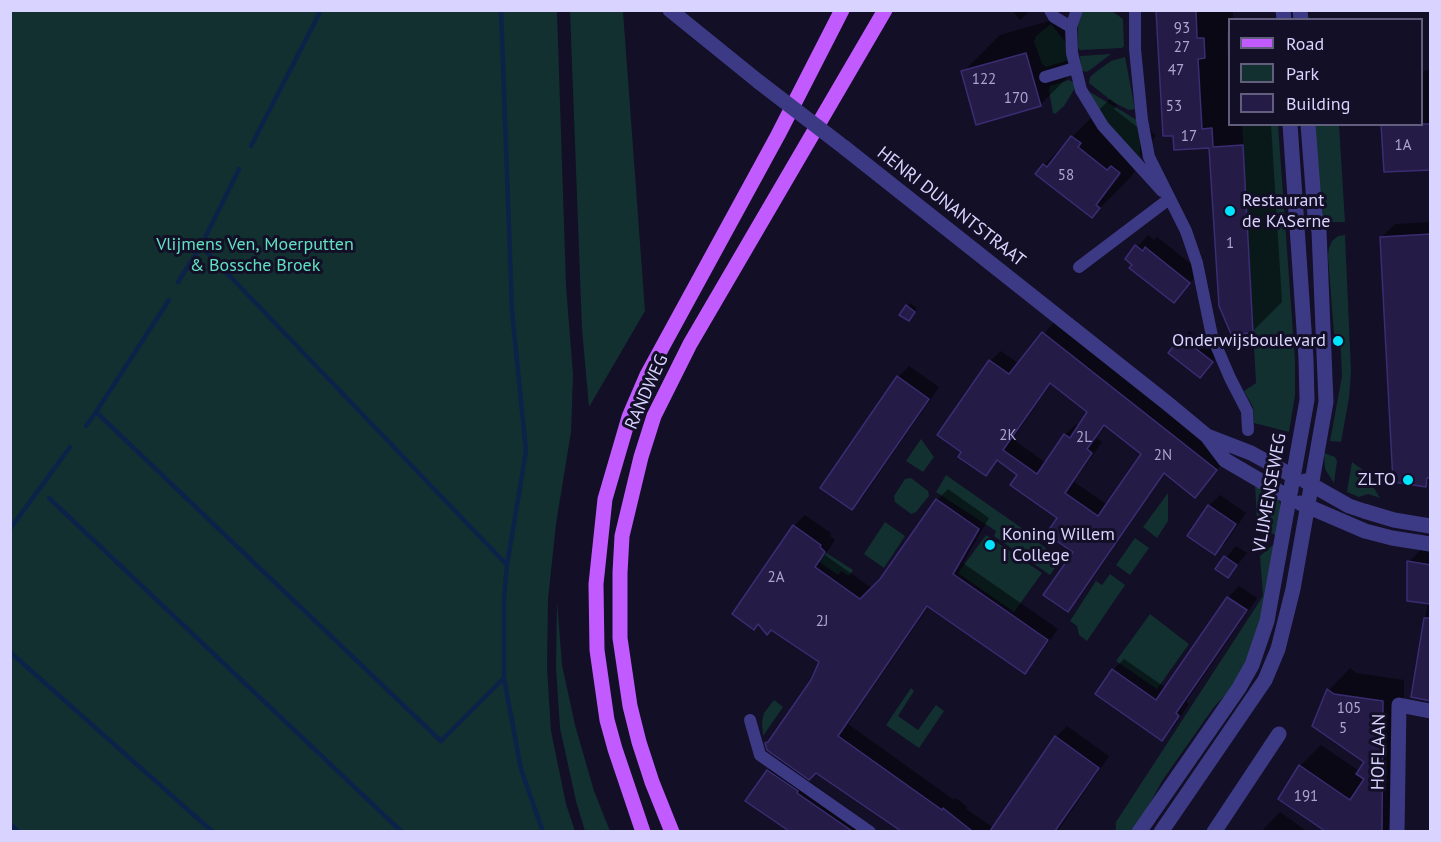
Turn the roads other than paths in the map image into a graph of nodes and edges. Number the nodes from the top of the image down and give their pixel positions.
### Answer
1 (670, 10) edge
2 (842, 10) edge
3 (885, 10) edge
4 (1050, 10) edge
5 (1077, 10) edge
6 (1135, 10) edge
7 (1071, 27) junction
8 (1075, 68) junction
9 (1045, 77) dead end
10 (1290, 126) edge
11 (1308, 126) edge
12 (1149, 157) junction
13 (1136, 165) junction
14 (1169, 199) junction
15 (1079, 267) dead end
16 (1248, 430) dead end
17 (1207, 436) junction
18 (1293, 476) junction
19 (1312, 485) junction
20 (1290, 498) junction
21 (1308, 508) junction
22 (1431, 526) edge
23 (1431, 544) edge
24 (1431, 711) edge
25 (750, 720) dead end
26 (1279, 734) dead end
27 (643, 831) edge
28 (672, 831) edge
29 (870, 831) edge
30 (1139, 831) edge
31 (1161, 831) edge
32 (1214, 831) edge
33 (1397, 831) edge

1 - 17 street, HENRI DUNANTSTRAAT, bridge
2 - 27 main road, RANDWEG
3 - 28 main road, RANDWEG
4 - 7 street
5 - 7 street
6 - 12 street
7 - 8 street
8 - 9 street
8 - 13 street
10 - 18 street, VLIJMENSEWEG
11 - 19 street
12 - 13 street
12 - 14 street
13 - 14 street
14 - 15 street
14 - 16 street
17 - 18 street, HENRI DUNANTSTRAAT
17 - 20 street, HENRI DUNANTSTRAAT
18 - 19 street, HENRI DUNANTSTRAAT
18 - 20 street, VLIJMENSEWEG
19 - 21 street
19 - 22 street
20 - 21 street, HENRI DUNANTSTRAAT
20 - 30 street, VLIJMENSEWEG
21 - 23 street
21 - 31 street
24 - 33 street, HOFLAAN
25 - 29 street
26 - 32 street

